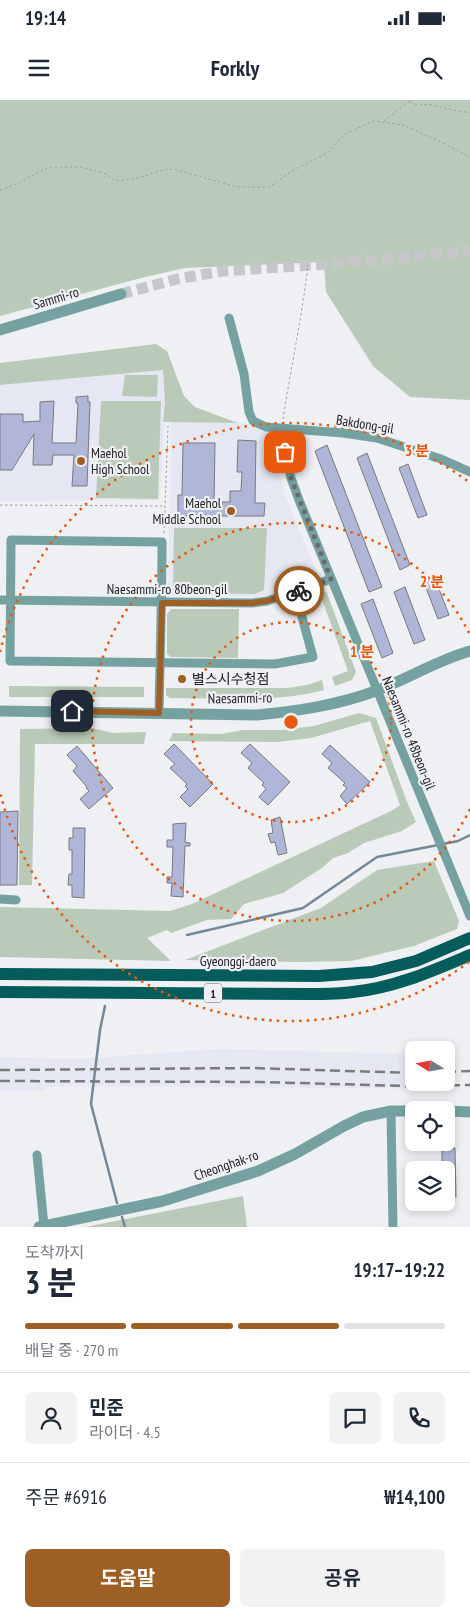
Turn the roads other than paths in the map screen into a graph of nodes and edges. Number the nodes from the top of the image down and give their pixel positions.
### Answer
1 (121, 294) tunnel mouth
2 (229, 318) dead end
3 (0, 330) edge
4 (281, 429) junction
5 (470, 472) edge
6 (331, 579) junction
7 (295, 592) junction
8 (0, 600) edge
9 (11, 600) junction
10 (162, 603) junction
11 (470, 651) edge
12 (160, 663) junction
13 (377, 691) junction
14 (0, 711) edge
15 (159, 713) junction
16 (0, 899) edge
17 (16, 900) dead end
18 (470, 916) edge
19 (470, 938) edge
20 (470, 955) edge
21 (0, 974) edge
22 (0, 992) edge
23 (392, 1111) junction
24 (405, 1111) edge
25 (455, 1111) edge
26 (470, 1112) edge
27 (37, 1155) dead end
28 (42, 1226) edge
29 (393, 1227) edge

1 - 3 street, Sammi-ro
2 - 4 street, Bakdong-gil
4 - 5 street, Bakdong-gil
4 - 6 street, Naesammi-ro 48beon-gil
6 - 7 street, Naesammi-ro 80beon-gil
6 - 13 street, Naesammi-ro 48beon-gil
7 - 10 street, Naesammi-ro 80beon-gil
7 - 12 street
8 - 9 street, Naesammi-ro 80beon-gil
9 - 10 street, Naesammi-ro 80beon-gil
9 - 10 street
9 - 12 street
10 - 12 street
11 - 13 street, Naesammi-ro
12 - 15 street
13 - 15 street, Naesammi-ro
13 - 18 street, Naesammi-ro 48beon-gil
14 - 15 street, Naesammi-ro
16 - 17 street
19 - 21 main road, Gyeonggi-daero / 1
20 - 22 main road, 1
23 - 24 street, Cheonghak-ro
23 - 28 street, Cheonghak-ro
23 - 29 street
25 - 26 street
27 - 28 street

